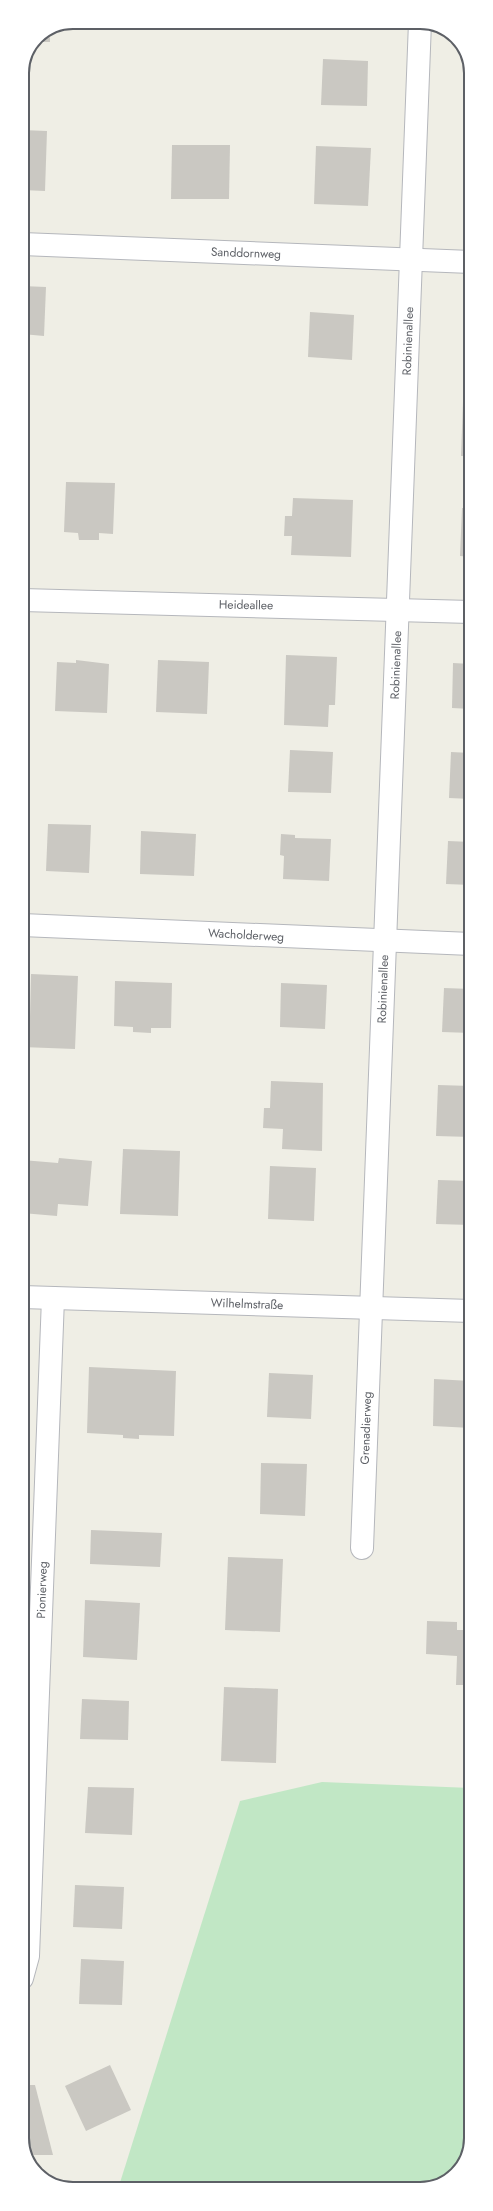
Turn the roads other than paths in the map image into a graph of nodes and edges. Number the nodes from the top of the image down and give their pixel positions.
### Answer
1 (420, 29) edge
2 (29, 244) edge
3 (411, 260) junction
4 (464, 262) edge
5 (29, 600) edge
6 (398, 609) junction
7 (464, 612) edge
8 (29, 925) edge
9 (385, 942) junction
10 (464, 944) edge
11 (29, 1297) edge
12 (53, 1298) junction
13 (371, 1308) junction
14 (464, 1311) edge
15 (362, 1548) dead end
16 (29, 1930) edge

1 - 3 street, Robinienallee
2 - 3 street, Sanddornweg
3 - 4 street, Sanddornweg
3 - 6 street, Robinienallee
5 - 6 street, Heideallee
6 - 7 street, Heideallee
6 - 9 street, Robinienallee
8 - 9 street, Wacholderweg
9 - 10 street, Wacholderweg
9 - 13 street, Robinienallee
11 - 12 street, Wilhelmstraße
12 - 13 street, Wilhelmstraße
12 - 16 street, Pionierweg
13 - 14 street, Wilhelmstraße
13 - 15 street, Grenadierweg

